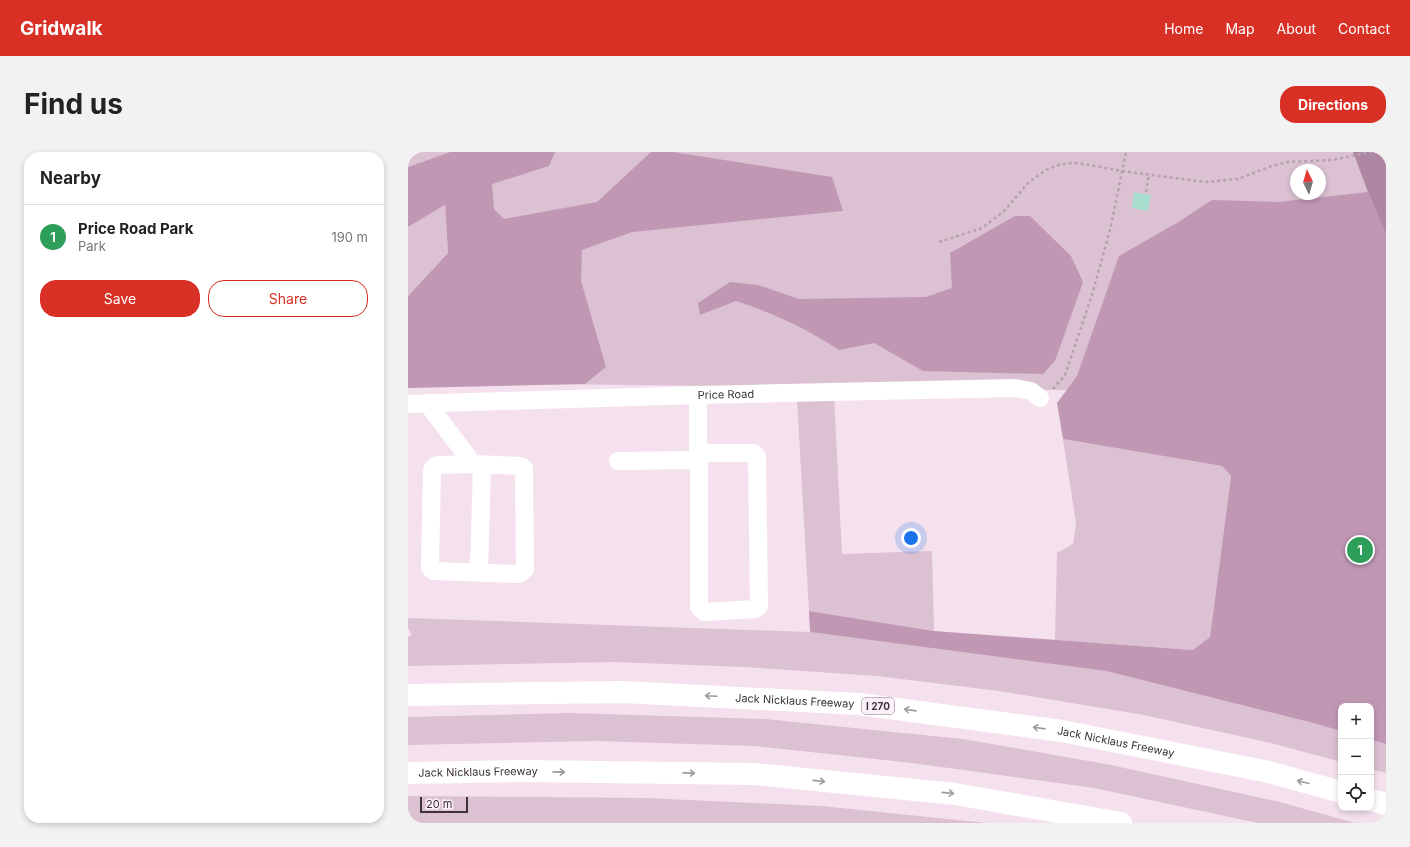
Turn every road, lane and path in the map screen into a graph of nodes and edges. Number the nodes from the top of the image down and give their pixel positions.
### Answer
1 (1126, 152) edge
2 (1371, 152) edge
3 (1122, 171) junction
4 (1149, 175) junction
5 (1146, 192) dead end
6 (939, 242) dead end
7 (698, 395) junction
8 (1040, 398) joint
9 (427, 403) junction
10 (408, 404) edge
11 (698, 456) junction
12 (618, 461) dead end
13 (477, 464) junction
14 (479, 572) junction
15 (408, 695) edge
16 (408, 773) edge
17 (1338, 791) edge
18 (1374, 801) edge
19 (1386, 804) edge
20 (1120, 823) edge

1 - 3 path
2 - 4 path
3 - 4 path
3 - 6 path
3 - 8 path
4 - 5 path
7 - 8 street, Price Road
7 - 9 street, Price Road
7 - 11 street
9 - 10 street, Price Road
9 - 13 street
11 - 11 street
11 - 12 street
13 - 14 street
13 - 14 street
13 - 14 street
17 -> 15 highway, Jack Nicklaus Freeway / I 270
16 -> 20 highway, Jack Nicklaus Freeway
18 - 19 highway

